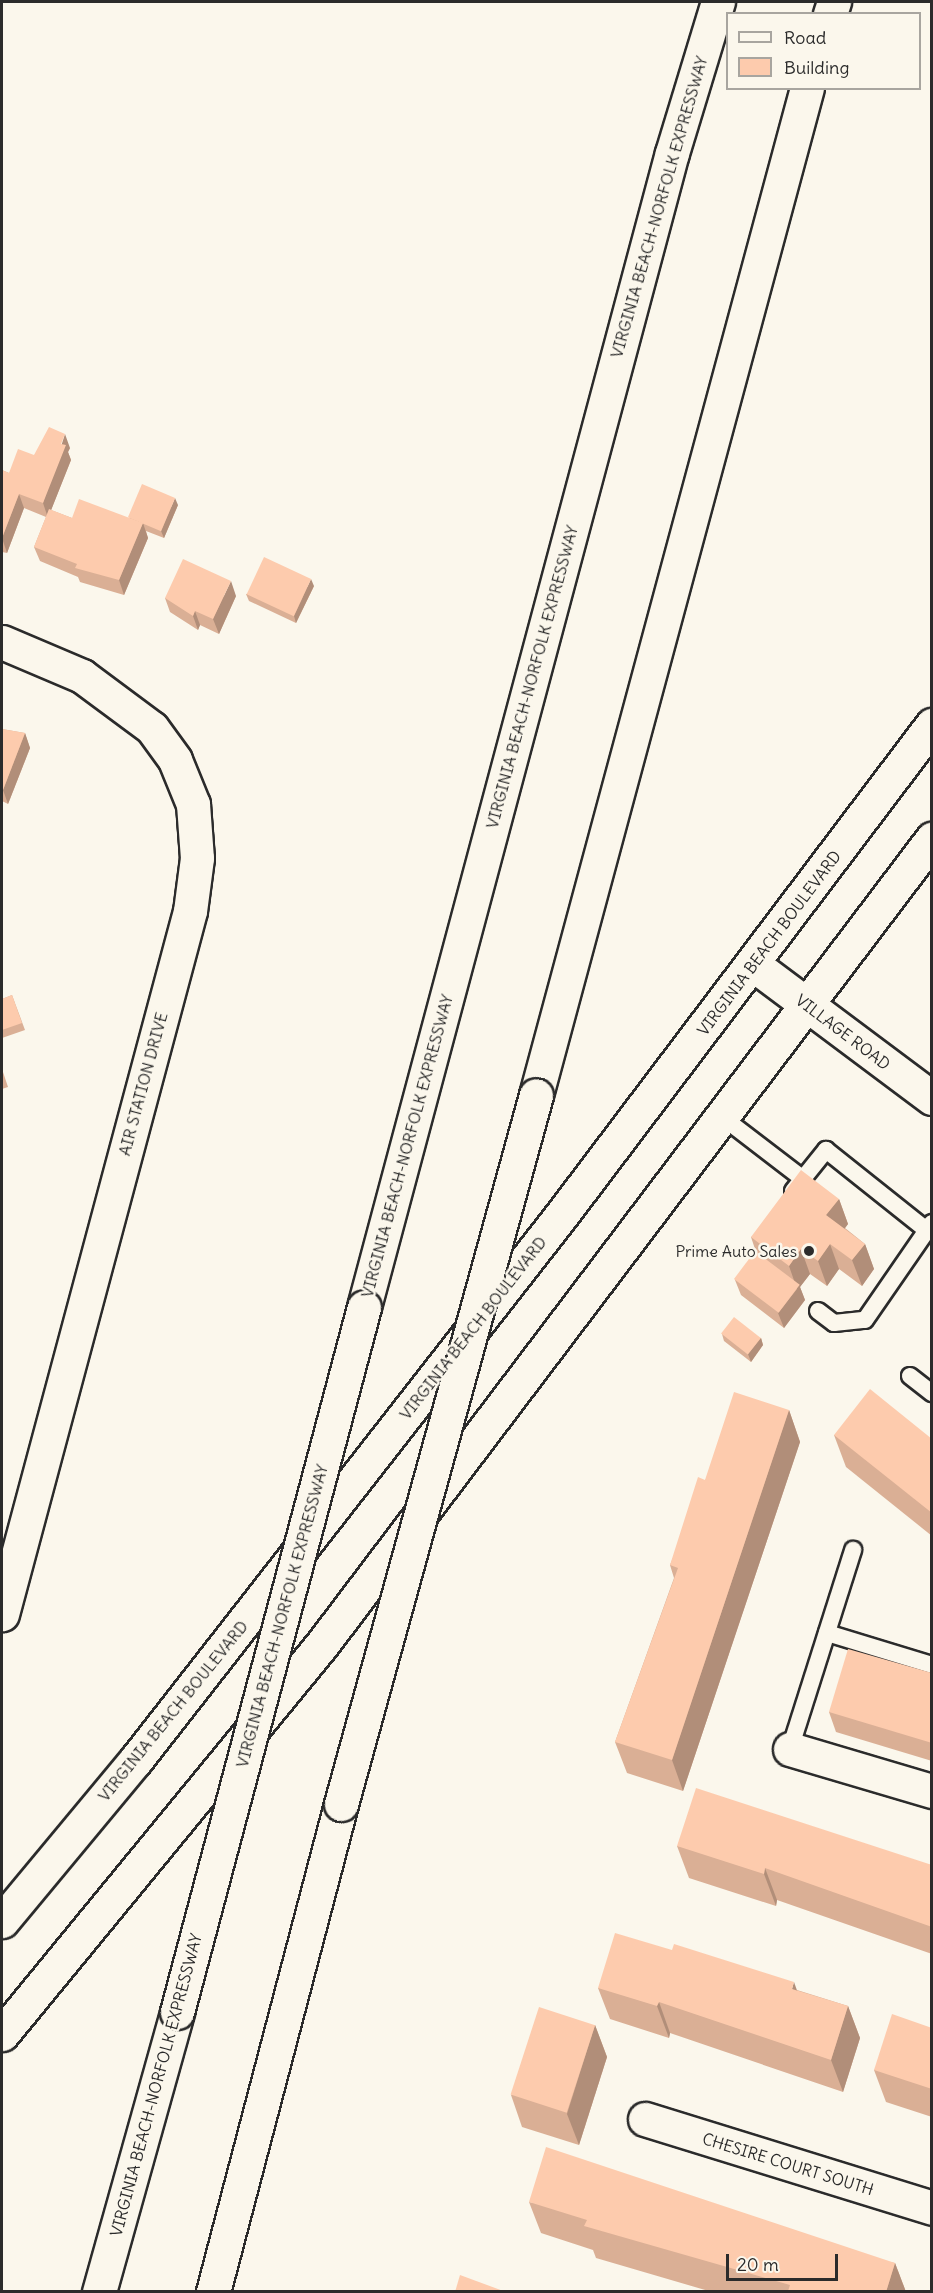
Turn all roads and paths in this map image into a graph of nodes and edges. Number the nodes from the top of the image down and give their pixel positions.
1 (718, 2) edge
2 (806, 90) edge
3 (2, 642) edge
4 (932, 725) edge
5 (932, 839) edge
6 (754, 965) junction
7 (805, 1004) junction
8 (932, 1098) edge
9 (721, 1116) junction
10 (803, 1179) junction
11 (782, 1205) edge
12 (929, 1227) edge
13 (818, 1311) dead end
14 (910, 1376) dead end
15 (932, 1393) edge
16 (853, 1550) dead end
17 (2, 1614) edge
18 (827, 1633) junction
19 (932, 1665) edge
20 (790, 1749) joint
21 (932, 1791) edge
22 (2, 1921) edge
23 (2, 2034) edge
24 (645, 2119) dead end
25 (932, 2208) edge
26 (99, 2292) edge
27 (213, 2292) edge

1 - 26 main road, VIRGINIA BEACH-NORFOLK EXPRESSWAY, bridge
2 - 27 main road, bridge
3 - 17 main road, AIR STATION DRIVE
4 - 6 main road, VIRGINIA BEACH BOULEVARD
5 - 7 main road
6 - 7 main road, VILLAGE ROAD
6 - 22 main road, VIRGINIA BEACH BOULEVARD
7 - 8 main road, VILLAGE ROAD
7 - 9 main road
9 - 10 lane
9 - 23 main road
10 - 11 lane
10 - 12 lane
12 - 13 lane
14 - 15 lane
16 - 18 lane
18 - 19 lane
18 - 20 lane
20 - 21 main road
24 - 25 main road, CHESIRE COURT SOUTH

